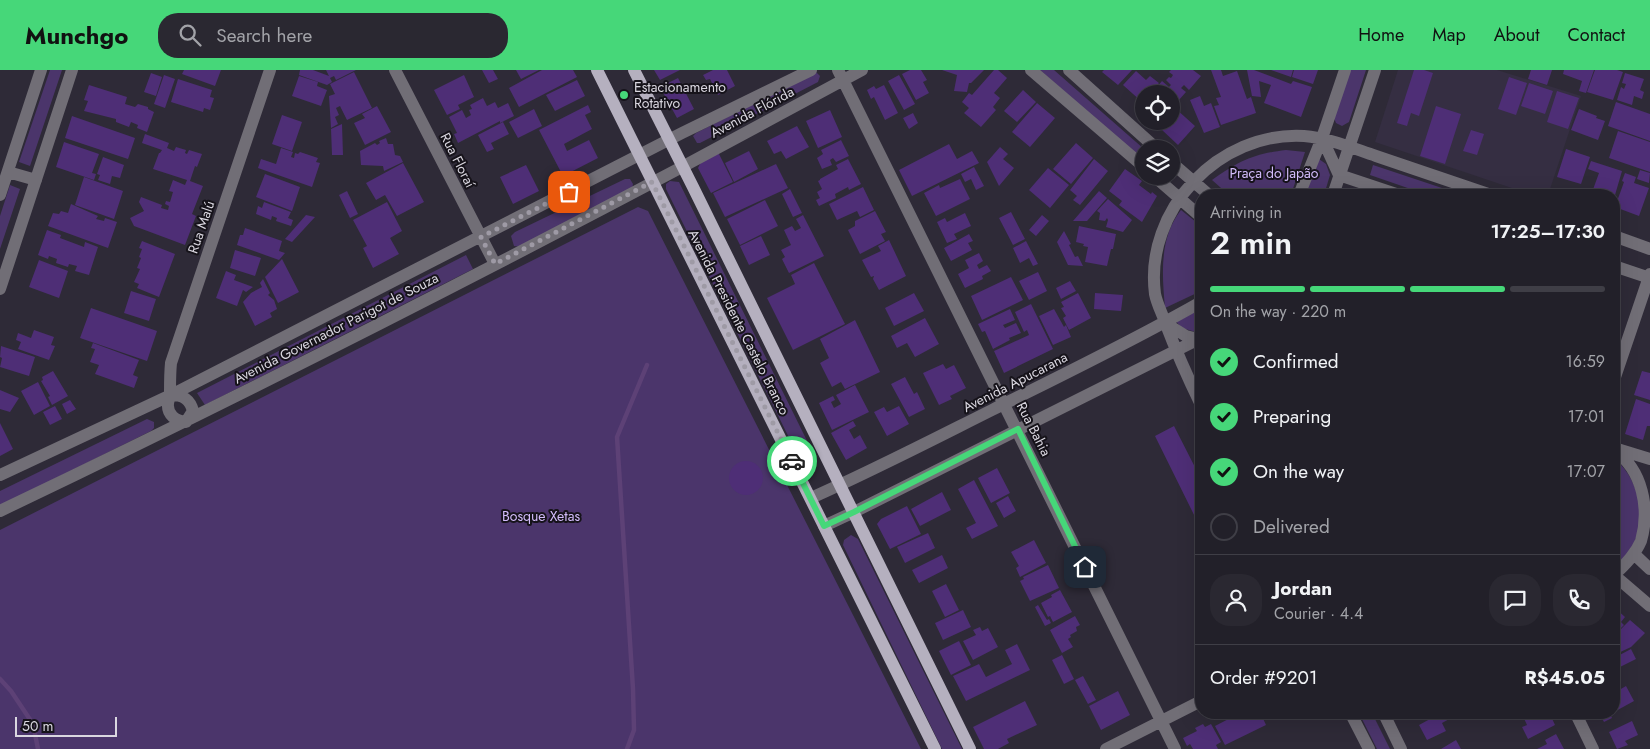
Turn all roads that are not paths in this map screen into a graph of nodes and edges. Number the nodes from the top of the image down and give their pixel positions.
1 (41, 70) edge
2 (72, 70) edge
3 (270, 70) edge
4 (395, 70) edge
5 (597, 70) edge
6 (634, 70) edge
7 (811, 70) edge
8 (862, 70) edge
9 (1031, 70) edge
10 (1069, 70) edge
11 (1345, 70) edge
12 (1375, 70) edge
13 (840, 75) edge
14 (1322, 138) junction
15 (669, 140) junction
16 (1147, 140) edge
17 (1348, 147) junction
18 (640, 155) junction
19 (1135, 159) edge
20 (683, 166) junction
21 (1180, 170) edge
22 (8, 172) junction
23 (1339, 175) junction
24 (36, 180) junction
25 (1192, 181) junction
26 (652, 182) junction
27 (1164, 185) edge
28 (1202, 189) edge
29 (1301, 189) edge
30 (1335, 189) edge
31 (1381, 189) edge
32 (1473, 189) edge
33 (0, 195) edge
34 (1179, 198) junction
35 (1195, 212) edge
36 (481, 237) junction
37 (1620, 238) edge
38 (1650, 249) edge
39 (495, 264) junction
40 (1620, 268) edge
41 (1650, 276) edge
42 (0, 289) edge
43 (1195, 306) edge
44 (1165, 323) junction
45 (1195, 339) edge
46 (1195, 343) edge
47 (1175, 351) junction
48 (1620, 363) edge
49 (1195, 393) edge
50 (171, 395) junction
51 (1004, 404) junction
52 (186, 422) junction
53 (1018, 429) junction
54 (1620, 451) edge
55 (1620, 455) edge
56 (1650, 459) edge
57 (0, 475) edge
58 (1646, 483) edge
59 (841, 486) junction
60 (811, 498) junction
61 (0, 511) edge
62 (854, 512) junction
63 (824, 526) junction
64 (1634, 554) junction
65 (1620, 569) edge
66 (1650, 569) edge
67 (1620, 580) edge
68 (1650, 606) edge
69 (1195, 704) edge
70 (1354, 719) edge
71 (1386, 719) edge
72 (1578, 719) edge
73 (1161, 722) junction
74 (935, 749) edge
75 (970, 749) edge
76 (1106, 749) edge
77 (1175, 749) edge
78 (1369, 749) edge
79 (1401, 749) edge
80 (1593, 749) edge

1 - 22 street
2 - 24 street
3 - 50 street, Rua Malú
4 - 36 street, Rua Floraí
5 - 18 main road, Avenida Presidente Castelo Branco
6 - 15 main road, Avenida Presidente Castelo Branco
7 - 15 street, Avenida Flórida
8 - 13 street, Avenida Flórida
9 - 19 street
10 - 16 street
11 - 14 street
12 - 17 street
13 - 20 street, Avenida Flórida
13 - 51 street, Rua Bahia
14 - 17 street
14 - 23 street
14 - 25 street
14 - 29 street
15 - 18 street, Avenida Governador Parigot de Souza
15 - 20 main road, Avenida Presidente Castelo Branco
17 - 23 street
17 - 32 street
18 - 26 main road, Avenida Presidente Castelo Branco
18 - 36 street, Avenida Governador Parigot de Souza
20 - 26 street, Avenida Governador Parigot de Souza
20 - 59 main road, Avenida Presidente Castelo Branco
21 - 25 street
22 - 24 street
22 - 33 street
23 - 30 street
23 - 31 street
24 - 42 street
25 - 28 street
25 - 34 street
26 - 39 street, Avenida Governador Parigot de Souza
26 - 60 main road, Avenida Presidente Castelo Branco
27 - 34 street
34 - 35 street
34 - 44 street
36 - 39 street, Rua Floraí
36 - 50 street, Avenida Governador Parigot de Souza
37 - 38 street
39 - 52 street, Avenida Governador Parigot de Souza
40 - 41 street
41 - 48 street
43 - 44 street, Avenida Apucarana
44 - 45 street
44 - 47 street
44 - 51 street, Avenida Apucarana
46 - 47 street
47 - 49 street
47 - 53 street
50 - 52 street
50 - 52 street
50 - 57 street, Avenida Governador Parigot de Souza
51 - 53 street, Rua Bahia
51 - 59 street, Avenida Apucarana
52 - 61 street, Avenida Governador Parigot de Souza
53 - 62 street
53 - 73 street, Rua Bahia
54 - 56 street
55 - 58 street
58 - 64 street
59 - 60 street, Avenida Apucarana
59 - 62 main road, Avenida Presidente Castelo Branco
60 - 63 main road, Avenida Presidente Castelo Branco
62 - 63 street
62 - 75 main road, Avenida Presidente Castelo Branco
63 - 74 main road, Avenida Presidente Castelo Branco
64 - 65 street
64 - 66 street
67 - 68 street
69 - 73 street
70 - 78 street
71 - 79 street
72 - 80 street
73 - 76 street
73 - 77 street, Rua Bahia

